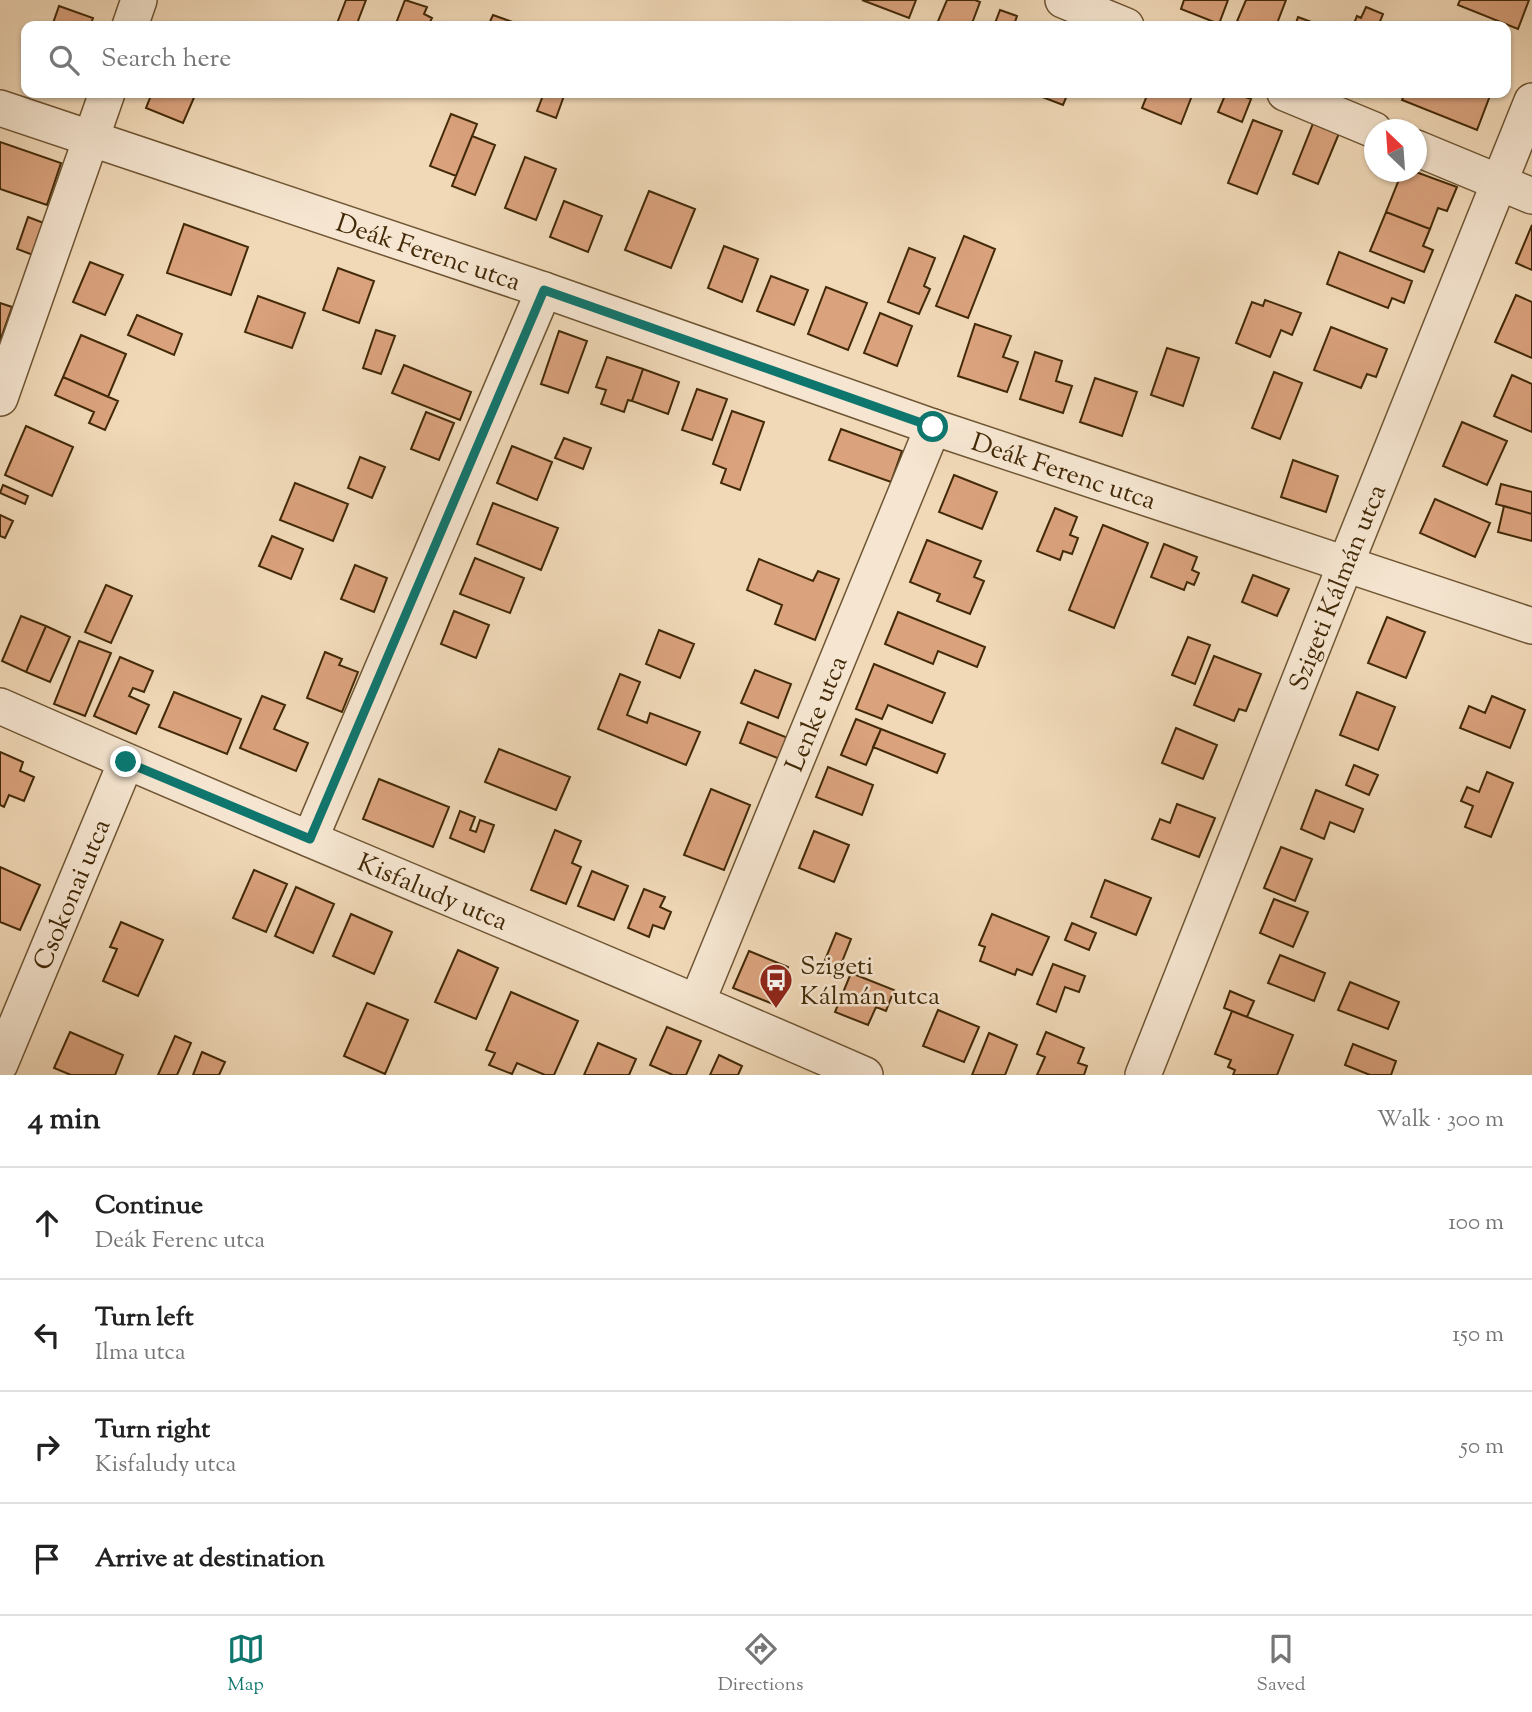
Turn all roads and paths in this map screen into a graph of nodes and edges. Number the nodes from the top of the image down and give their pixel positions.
1 (139, 0) edge
2 (1063, 0) edge
3 (132, 21) edge
4 (1114, 21) edge
5 (105, 98) edge
6 (1297, 98) edge
7 (1532, 101) edge
8 (0, 108) edge
9 (1364, 126) edge
10 (91, 140) junction
11 (1427, 152) edge
12 (1500, 182) junction
13 (1532, 195) edge
14 (544, 290) junction
15 (0, 398) edge
16 (933, 427) junction
17 (1346, 563) junction
18 (1532, 626) edge
19 (0, 706) edge
20 (126, 762) junction
21 (310, 839) junction
22 (697, 1002) junction
23 (0, 1064) edge
24 (865, 1075) edge
25 (1143, 1075) edge

1 - 3 street
2 - 4 street
5 - 10 street
6 - 9 street
7 - 12 street, Szigeti Kálmán utca
8 - 10 street, Deák Ferenc utca
10 - 14 street, Deák Ferenc utca
10 - 15 street
11 - 12 street
12 - 13 street
12 - 17 street, Szigeti Kálmán utca
14 - 16 street, Deák Ferenc utca
14 - 21 street
16 - 17 street, Deák Ferenc utca
16 - 22 street, Lenke utca
17 - 18 street, Deák Ferenc utca
17 - 25 street, Szigeti Kálmán utca
19 - 20 street, Kisfaludy utca
20 - 21 street, Kisfaludy utca
20 - 23 street, Csokonai utca
21 - 22 street, Kisfaludy utca
22 - 24 street, Kisfaludy utca

